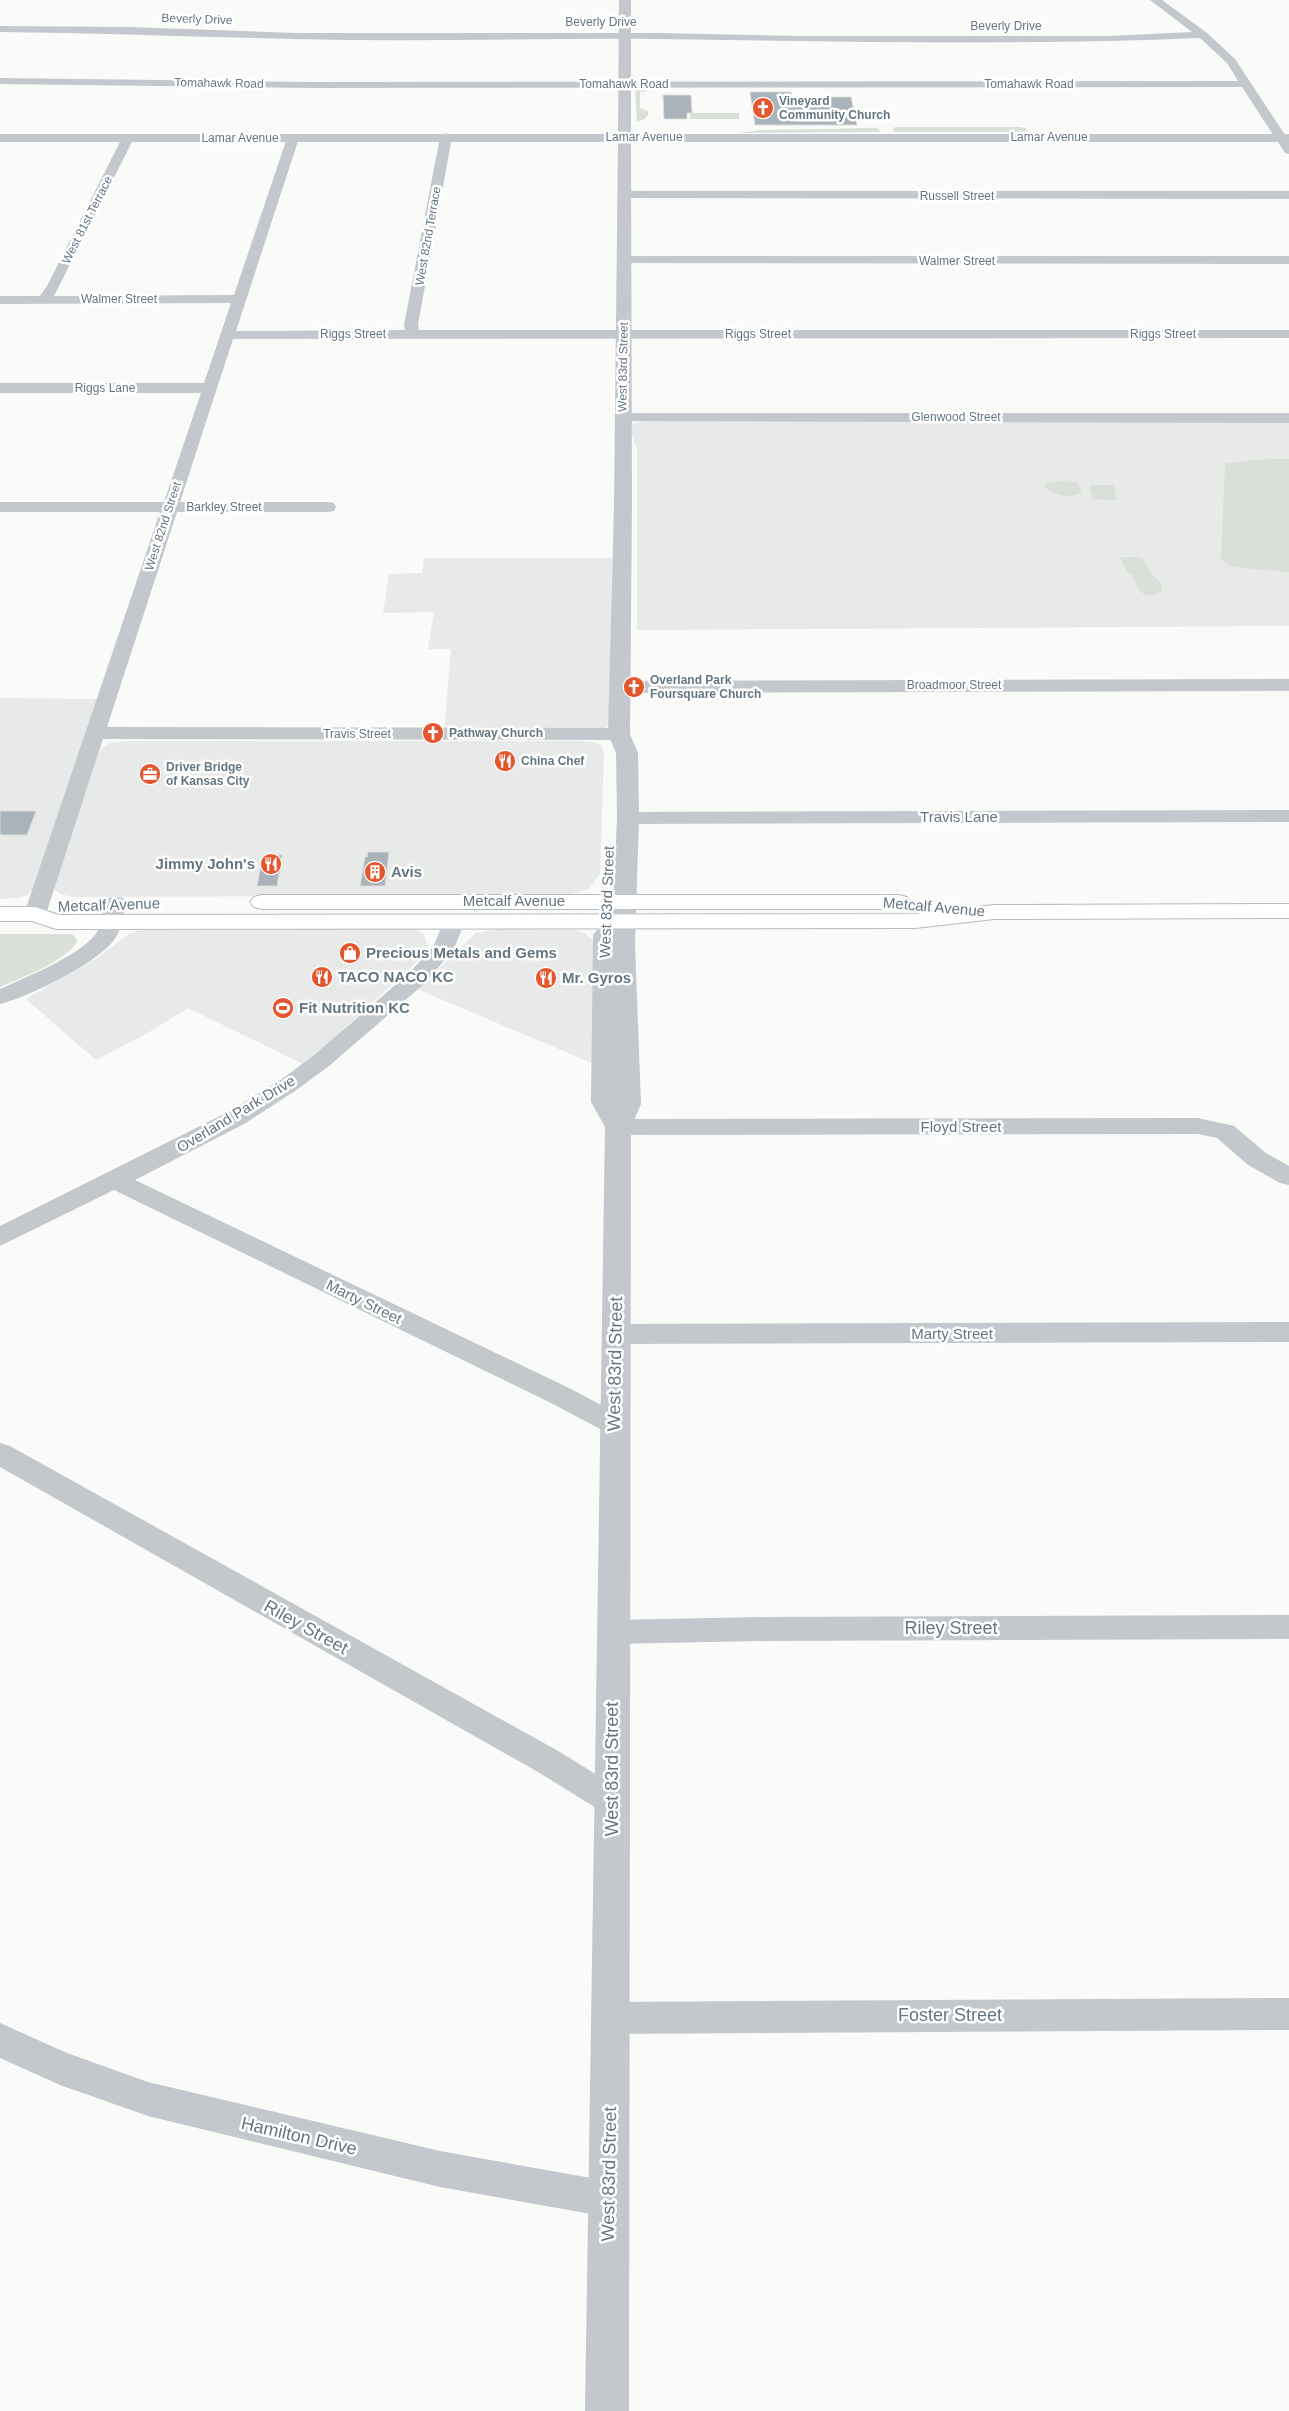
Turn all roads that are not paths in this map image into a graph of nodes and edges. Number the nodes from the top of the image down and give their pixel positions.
1 (625, 0) edge
2 (1155, 0) edge
3 (0, 29) edge
4 (1203, 35) junction
5 (626, 36) junction
6 (0, 81) edge
7 (625, 84) junction
8 (1247, 84) junction
9 (446, 137) junction
10 (625, 137) junction
11 (0, 138) edge
12 (128, 138) junction
13 (292, 138) junction
14 (1285, 138) edge
15 (1289, 150) edge
16 (625, 195) junction
17 (1289, 195) edge
18 (624, 260) junction
19 (1289, 260) edge
20 (239, 299) junction
21 (0, 300) edge
22 (44, 300) junction
23 (412, 334) junction
24 (624, 334) junction
25 (1289, 334) edge
26 (227, 335) junction
27 (0, 388) edge
28 (209, 388) junction
29 (622, 418) junction
30 (1289, 418) edge
31 (0, 507) edge
32 (170, 507) junction
33 (328, 507) dead end
34 (1289, 685) edge
35 (620, 687) junction
36 (94, 734) junction
37 (619, 734) junction
38 (1289, 816) edge
39 (628, 818) junction
40 (615, 911) junction
41 (1289, 911) edge
42 (112, 913) junction
43 (0, 914) edge
44 (34, 914) junction
45 (454, 921) junction
46 (0, 997) edge
47 (618, 1128) junction
48 (1289, 1177) edge
49 (114, 1180) junction
50 (0, 1237) edge
51 (1289, 1332) edge
52 (615, 1334) junction
53 (614, 1424) junction
54 (0, 1454) edge
55 (1289, 1627) edge
56 (612, 1632) junction
57 (612, 1801) junction
58 (1289, 2014) edge
59 (610, 2018) junction
60 (0, 2040) edge
61 (608, 2200) junction
62 (607, 2411) edge

1 - 5 street, West 83rd Street
2 - 4 street
3 - 5 street, Beverly Drive
4 - 5 street, Beverly Drive
4 - 8 street
5 - 7 street, West 83rd Street
6 - 7 street, Tomahawk Road
7 - 8 street, Tomahawk Road
7 - 10 street, West 83rd Street
8 - 14 street
9 - 10 street, Lamar Avenue
9 - 13 street, Lamar Avenue
9 - 23 street, West 82nd Terrace
10 - 14 street, Lamar Avenue
10 - 16 street, West 83rd Street
11 - 12 street, Lamar Avenue
12 - 13 street, Lamar Avenue
12 - 22 street, West 81st Terrace
13 - 20 street, West 82nd Street
14 - 15 street
16 - 17 street, Russell Street
16 - 18 street, West 83rd Street
18 - 19 street, Walmer Street
18 - 24 street, West 83rd Street
20 - 22 street, Walmer Street
20 - 26 street, West 82nd Street
21 - 22 street, Walmer Street
23 - 24 street, Riggs Street
23 - 26 street, Riggs Street
24 - 25 street, Riggs Street
24 - 29 street, West 83rd Street
26 - 28 street, West 82nd Street
27 - 28 street, Riggs Lane
28 - 32 street, West 82nd Street
29 - 30 street, Glenwood Street
29 - 35 street, West 83rd Street
31 - 32 street, Barkley Street
32 - 33 street, Barkley Street
32 - 36 street, West 82nd Street
34 - 35 street, Broadmoor Street
35 - 37 street, West 83rd Street
36 - 37 street, Travis Street
36 - 44 street, West 82nd Street
37 - 39 street, West 83rd Street
37 - 40 street, West 83rd Street
38 - 39 street, Travis Lane
39 - 40 street, West 83rd Street
40 - 41 main road, Metcalf Avenue
40 - 42 main road, Metcalf Avenue
40 - 45 main road, Metcalf Avenue
40 - 47 street, West 83rd Street
42 - 44 main road, Metcalf Avenue
42 - 45 main road, Metcalf Avenue
42 - 46 street
43 - 44 main road, Metcalf Avenue
45 - 49 street, Overland Park Drive
47 - 48 street, Floyd Street
47 - 52 street, West 83rd Street
49 - 50 street, Overland Park Drive
49 - 53 street, Marty Street
51 - 52 street, Marty Street
52 - 53 street, West 83rd Street
53 - 56 street, West 83rd Street
54 - 57 street, Riley Street
55 - 56 street, Riley Street
56 - 57 street, West 83rd Street
57 - 59 street, West 83rd Street
58 - 59 street, Foster Street
59 - 61 street, West 83rd Street
60 - 61 street, Hamilton Drive
61 - 62 street, West 83rd Street

